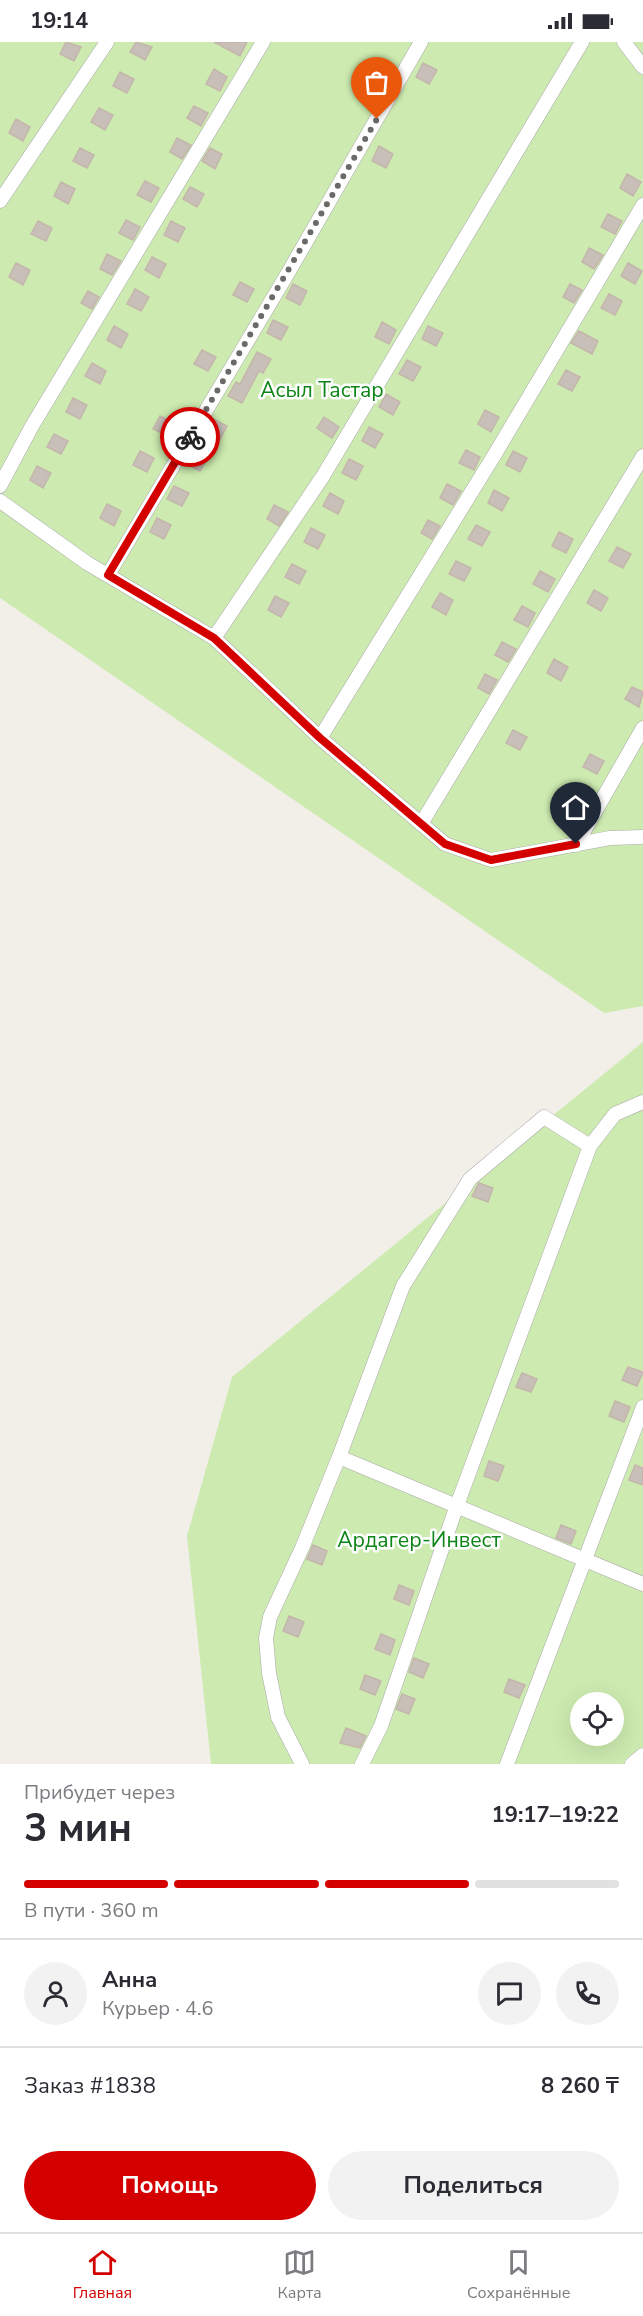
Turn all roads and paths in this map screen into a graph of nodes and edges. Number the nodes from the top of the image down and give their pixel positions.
1 (107, 42) edge
2 (263, 42) edge
3 (421, 42) edge
4 (582, 42) edge
5 (624, 42) edge
6 (643, 67) edge
7 (0, 201) edge
8 (643, 204) edge
9 (643, 456) edge
10 (0, 486) edge
11 (0, 501) edge
12 (108, 575) junction
13 (214, 638) junction
14 (643, 728) edge
15 (320, 738) junction
16 (421, 824) junction
17 (643, 837) edge
18 (576, 844) junction
19 (643, 1102) edge
20 (590, 1146) junction
21 (643, 1407) edge
22 (339, 1457) junction
23 (456, 1508) junction
24 (585, 1562) junction
25 (643, 1584) edge
26 (643, 1755) edge
27 (511, 1762) edge
28 (302, 1764) edge
29 (362, 1764) edge
30 (632, 1764) edge

1 - 7 street
2 - 10 street
3 - 12 street
4 - 13 street
5 - 6 street
8 - 15 street
9 - 16 street
11 - 12 street
12 - 13 street
13 - 15 street
14 - 18 street
15 - 16 street
16 - 18 street
17 - 18 street
19 - 20 street
20 - 22 street
20 - 23 street
21 - 24 street
22 - 23 street
22 - 28 street
23 - 24 street
23 - 29 street
24 - 25 street
24 - 27 street
26 - 30 street

